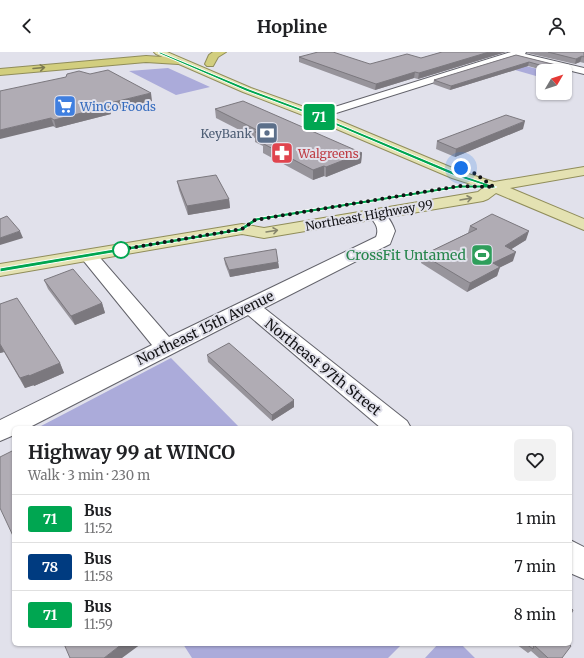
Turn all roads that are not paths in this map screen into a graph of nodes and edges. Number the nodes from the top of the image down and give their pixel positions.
1 (119, 52) edge
2 (139, 52) edge
3 (159, 52) edge
4 (221, 52) edge
5 (518, 53) edge
6 (180, 56) edge
7 (106, 62) junction
8 (0, 63) edge
9 (210, 64) junction
10 (0, 72) edge
11 (584, 72) edge
12 (251, 91) junction
13 (329, 112) junction
14 (584, 172) edge
15 (494, 187) junction
16 (376, 214) junction
17 (584, 225) edge
18 (242, 229) junction
19 (88, 256) junction
20 (0, 270) edge
21 (249, 306) junction
22 (166, 347) junction
23 (396, 426) edge
24 (0, 431) edge
25 (572, 556) edge
26 (584, 564) edge

1 - 8 highway
2 - 7 highway
3 - 6 main road
4 - 9 highway
5 - 11 street
5 - 13 street
6 - 7 highway
6 - 9 main road
6 - 12 main road
10 -> 7 highway
9 - 13 main road
12 - 13 main road
12 - 15 main road
13 - 15 main road
14 - 15 main road, Northeast Highway 99
16 -> 15 main road, Northeast Highway 99
15 - 17 main road
15 - 18 main road, Northeast Highway 99
18 -> 16 main road, Northeast Highway 99
16 - 21 street, Northeast 15th Avenue
18 - 19 main road, Northeast Highway 99
19 - 20 main road, Northeast Highway 99
19 - 22 street
21 - 22 street, Northeast 15th Avenue
21 - 23 street, Northeast 97th Street
22 - 24 street, Northeast 15th Avenue
25 - 26 street

